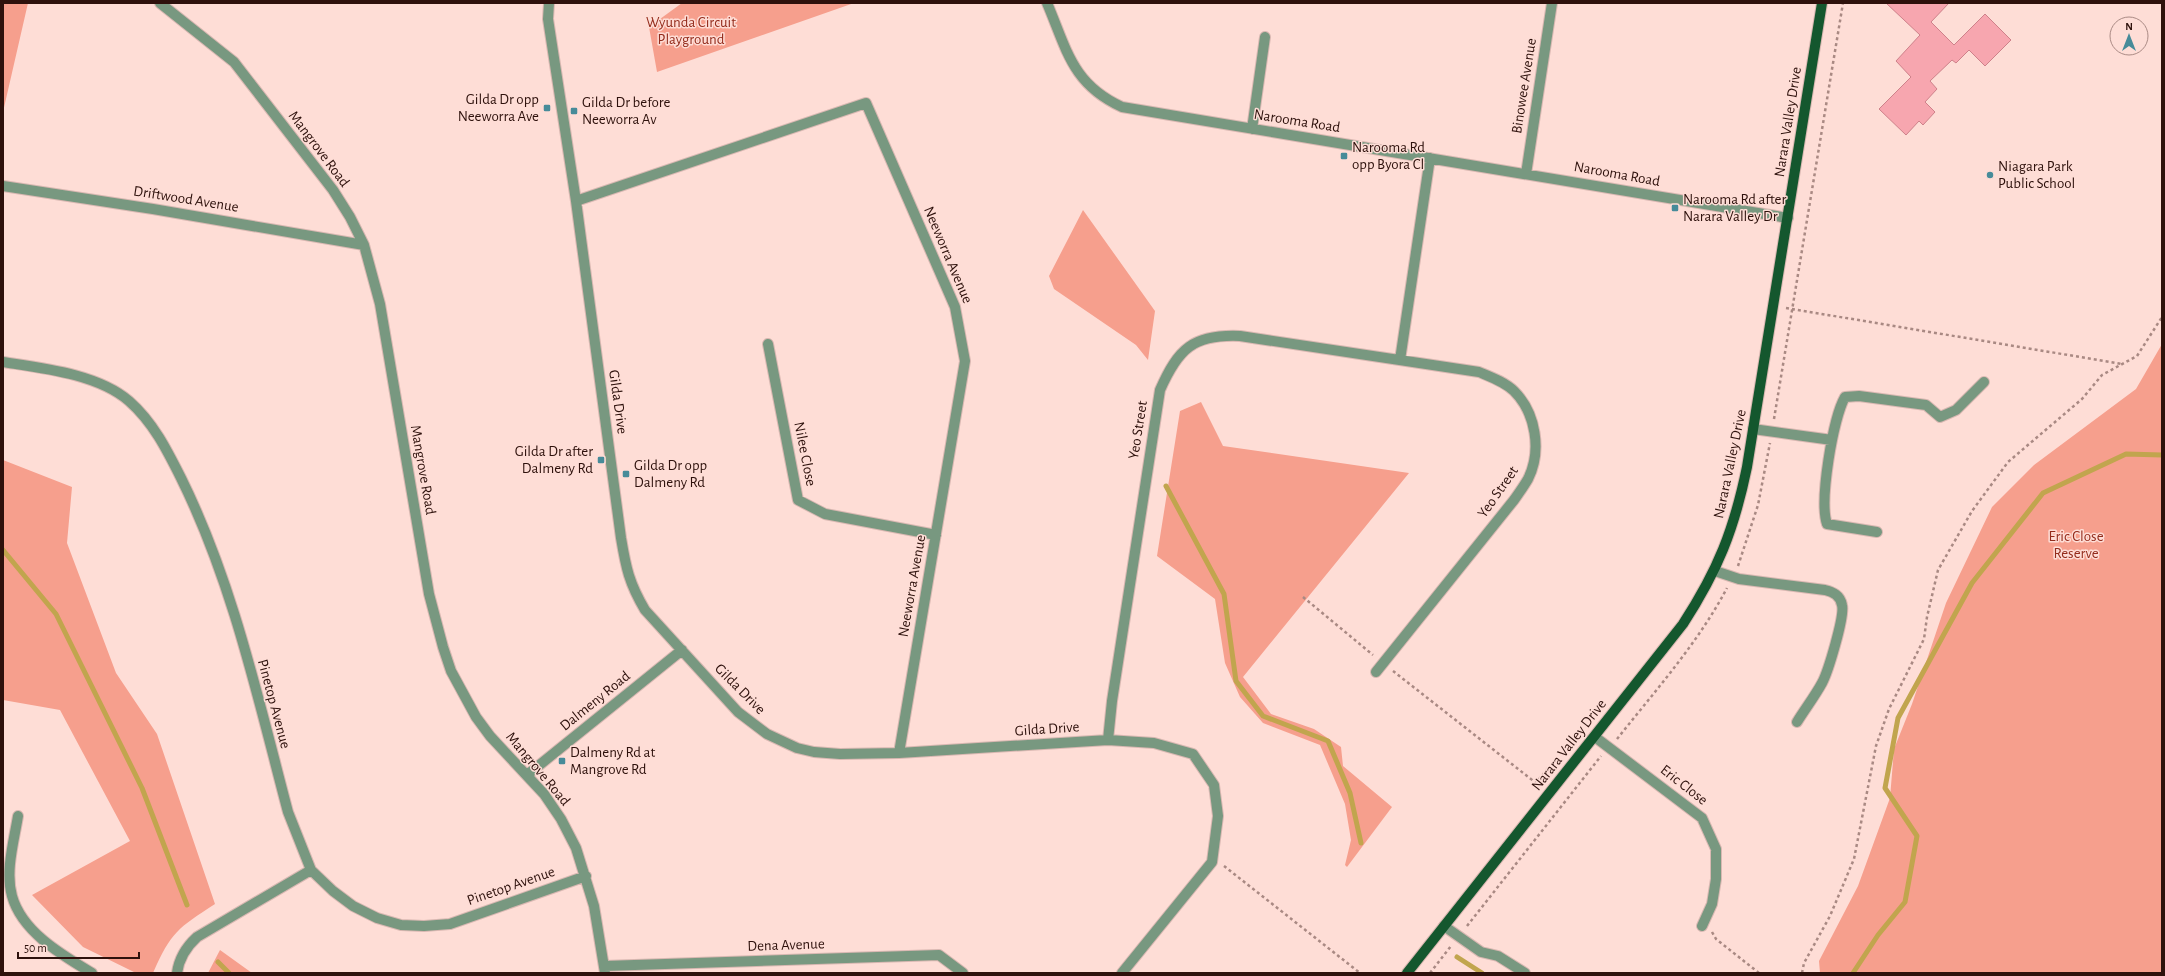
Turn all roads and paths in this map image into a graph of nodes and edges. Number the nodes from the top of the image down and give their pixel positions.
1 (160, 3) edge
2 (549, 3) edge
3 (1047, 3) edge
4 (1552, 3) edge
5 (1822, 3) edge
6 (1843, 3) edge
7 (1265, 37) dead end
8 (1252, 129) junction
9 (1430, 158) junction
10 (1526, 174) junction
11 (3, 186) edge
12 (576, 201) junction
13 (1788, 218) junction
14 (364, 245) junction
15 (1774, 306) junction
16 (1792, 309) junction
17 (2162, 317) edge
18 (768, 344) dead end
19 (1400, 360) junction
20 (3, 362) edge
21 (2123, 364) junction
22 (1984, 382) dead end
23 (1753, 430) junction
24 (1772, 432) junction
25 (1832, 440) junction
26 (1877, 532) dead end
27 (936, 534) junction
28 (1715, 571) junction
29 (1733, 577) junction
30 (1302, 597) dead end
31 (682, 650) junction
32 (1383, 663) junction
33 (1376, 672) dead end
34 (1797, 722) dead end
35 (1595, 737) junction
36 (1108, 740) junction
37 (1610, 747) junction
38 (899, 753) junction
39 (527, 775) junction
40 (1562, 778) junction
41 (1575, 789) junction
42 (18, 816) dead end
43 (1213, 857) junction
44 (311, 870) junction
45 (586, 876) junction
46 (1704, 922) joint
47 (1444, 926) junction
48 (1459, 936) junction
49 (605, 970) edge
50 (92, 973) edge
51 (176, 973) edge
52 (963, 973) edge
53 (1122, 973) edge
54 (1360, 973) edge
55 (1407, 973) edge
56 (1430, 973) edge
57 (1525, 973) edge
58 (1759, 973) edge
59 (1802, 973) edge

1 - 14 street, Mangrove Road
2 - 12 street, Gilda Drive
3 - 8 street, Narooma Road
4 - 10 street, Binowee Avenue
5 - 13 main road, Narara Valley Drive
6 - 16 path
7 - 8 street
8 - 9 street, Narooma Road
9 - 10 street, Narooma Road
9 - 19 street
10 - 13 street, Narooma Road
11 - 14 street, Driftwood Avenue
12 - 27 street, Neeworra Avenue
12 - 31 street, Gilda Drive
13 - 15 main road, Narara Valley Drive
14 - 39 street, Mangrove Road
15 - 16 path
15 - 23 main road, Narara Valley Drive
16 - 21 path
16 - 24 path
17 - 21 path
18 - 27 street, Nilee Close
19 - 32 street, Yeo Street
19 - 36 street, Yeo Street
20 - 44 street, Pinetop Avenue
21 - 59 path
22 - 25 street
23 - 24 street
23 - 28 main road, Narara Valley Drive
24 - 25 street
24 - 29 path
25 - 26 street
27 - 38 street, Neeworra Avenue
28 - 29 street
28 - 35 main road, Narara Valley Drive
29 - 34 street
29 - 37 path
30 - 32 path
31 - 38 street, Gilda Drive
31 - 39 street, Dalmeny Road
32 - 33 street, Yeo Street
32 - 40 path
35 - 37 street, Eric Close
35 - 40 main road, Narara Valley Drive
36 - 38 street, Gilda Drive
36 - 43 street, Gilda Drive
37 - 41 path
37 - 46 street, Eric Close
39 - 45 street, Mangrove Road
40 - 41 path
40 - 47 main road, Narara Valley Drive
41 - 48 path
42 - 50 street
43 - 53 street, Gilda Drive
43 - 54 path
44 - 45 street, Pinetop Avenue
44 - 51 street
45 - 49 street, Mangrove Road
46 - 58 path
47 - 48 street
47 - 55 main road, Narara Valley Drive
48 - 56 path
48 - 57 street
49 - 52 street, Dena Avenue

